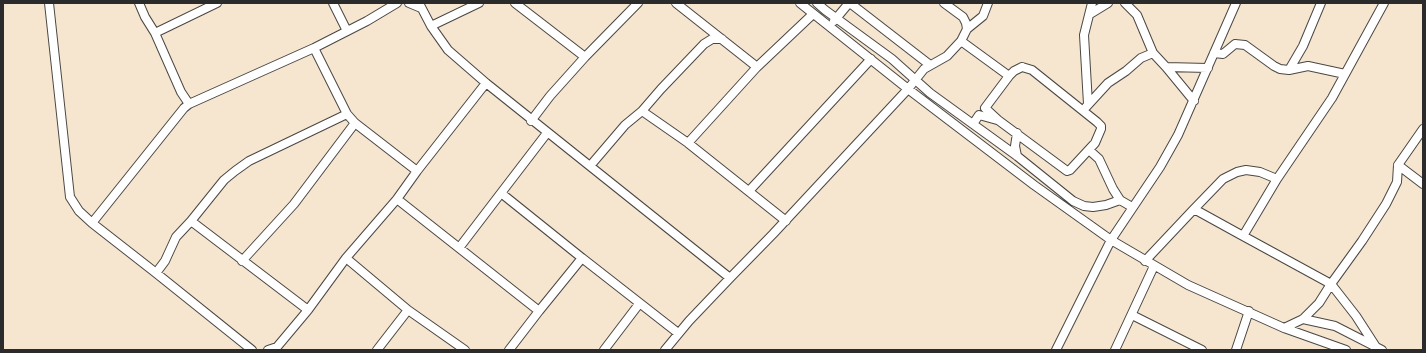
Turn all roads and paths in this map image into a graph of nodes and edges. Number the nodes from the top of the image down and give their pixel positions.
1 (49, 3) edge
2 (139, 3) edge
3 (217, 3) edge
4 (332, 3) edge
5 (397, 3) edge
6 (409, 3) edge
7 (480, 3) edge
8 (516, 3) edge
9 (638, 3) edge
10 (676, 3) edge
11 (800, 3) edge
12 (817, 3) edge
13 (849, 3) edge
14 (944, 3) edge
15 (988, 3) edge
16 (1092, 3) edge
17 (1108, 3) edge
18 (1125, 3) edge
19 (1236, 3) edge
20 (1321, 3) edge
21 (1384, 3) edge
22 (420, 5) edge
23 (813, 14) junction
24 (1090, 14) junction
25 (837, 18) junction
26 (431, 26) junction
27 (830, 26) junction
28 (967, 29) junction
29 (347, 31) junction
30 (154, 33) junction
31 (722, 40) junction
32 (961, 41) junction
33 (314, 48) junction
34 (1153, 53) junction
35 (1214, 53) junction
36 (585, 57) junction
37 (871, 59) junction
38 (930, 65) junction
39 (757, 67) junction
40 (1166, 67) junction
41 (1208, 68) junction
42 (1289, 70) junction
43 (1345, 74) junction
44 (1009, 76) junction
45 (915, 79) junction
46 (486, 84) junction
47 (908, 89) junction
48 (1194, 101) junction
49 (189, 104) junction
50 (985, 108) junction
51 (1086, 108) junction
52 (642, 111) junction
53 (347, 114) junction
54 (979, 115) junction
55 (998, 120) junction
56 (532, 121) junction
57 (356, 123) junction
58 (973, 124) junction
59 (1423, 129) edge
60 (547, 133) junction
61 (1017, 133) junction
62 (688, 143) junction
63 (1089, 150) junction
64 (1017, 156) junction
65 (1398, 165) junction
66 (590, 166) junction
67 (417, 171) junction
68 (1277, 179) junction
69 (1423, 184) edge
70 (749, 191) junction
71 (501, 193) junction
72 (397, 199) junction
73 (1120, 200) junction
74 (1046, 202) dead end
75 (1060, 204) junction
76 (1132, 207) junction
77 (1194, 209) junction
78 (191, 221) junction
79 (786, 221) junction
80 (92, 223) junction
81 (1243, 236) junction
82 (1111, 240) junction
83 (459, 248) junction
84 (346, 258) junction
85 (582, 258) junction
86 (242, 261) junction
87 (1145, 261) junction
88 (1154, 266) junction
89 (156, 272) junction
90 (730, 278) junction
91 (1331, 284) junction
92 (639, 304) junction
93 (308, 310) junction
94 (408, 310) junction
95 (539, 311) junction
96 (1249, 312) junction
97 (1132, 314) junction
98 (1304, 319) junction
99 (1284, 328) junction
100 (678, 333) junction
101 (1322, 346) edge
102 (277, 349) edge
103 (1379, 349) edge
104 (252, 350) edge
105 (268, 350) edge
106 (377, 350) edge
107 (465, 350) edge
108 (509, 350) edge
109 (604, 350) edge
110 (665, 350) edge
111 (1056, 350) edge
112 (1115, 350) edge
113 (1202, 350) edge
114 (1236, 350) edge
115 (1346, 350) edge

1 - 80 street
2 - 30 street
3 - 30 street
4 - 29 street
5 - 29 street
6 - 22 street
7 - 26 street
8 - 36 street
9 - 36 street
10 - 31 street
11 - 23 street
12 - 25 street
13 - 25 street
13 - 38 street
14 - 28 street
15 - 28 street
16 - 24 street
17 - 24 street
18 - 34 street
19 - 35 street
20 - 42 street
21 - 43 street
22 - 26 street
23 - 27 street
23 - 39 street
24 - 51 street
25 - 27 street
25 - 45 street
26 - 46 street
27 - 37 street
28 - 32 street
29 - 33 street
30 - 49 street
31 - 39 street
31 - 52 street
32 - 38 street
32 - 44 street
33 - 49 street
33 - 53 street
34 - 40 street
34 - 51 street
35 - 41 street
35 - 42 street
36 - 56 street
37 - 47 street
37 - 70 street
38 - 45 street
39 - 62 street
40 - 41 street
40 - 48 street
41 - 48 street
42 - 43 street
43 - 68 street
44 - 50 street
44 - 51 street
45 - 47 street
45 - 58 street
46 - 56 street
46 - 67 street
47 - 75 street
47 - 79 street
48 - 76 street
49 - 80 street
50 - 54 street
50 - 55 street
51 - 63 street
52 - 62 street
52 - 66 street
53 - 57 street
53 - 78 street
54 - 55 street
54 - 58 street
55 - 61 street
56 - 60 street
57 - 67 street
57 - 86 street
58 - 64 street
59 - 65 street
60 - 66 street
60 - 71 street
61 - 63 street
61 - 64 street
62 - 70 street
63 - 73 street
64 - 73 street
65 - 69 street
65 - 91 street
66 - 90 street
67 - 72 street
68 - 77 street
68 - 81 street
70 - 79 street
71 - 83 street
71 - 85 street
72 - 83 street
72 - 84 street
73 - 76 street
74 - 75 street
75 - 82 street
76 - 82 street
77 - 81 street
77 - 87 street
78 - 86 street
78 - 89 street
79 - 90 street
80 - 89 street
81 - 91 street
82 - 87 street
82 - 111 street
83 - 95 street
84 - 93 street
84 - 94 street
85 - 92 street
85 - 95 street
86 - 93 street
87 - 88 street
88 - 96 street
88 - 97 street
89 - 104 street
90 - 100 street
91 - 98 street
91 - 103 street
92 - 100 street
92 - 109 street
93 - 102 street
94 - 106 street
94 - 107 street
95 - 108 street
96 - 99 street
96 - 114 street
97 - 112 street
97 - 113 street
98 - 99 street
98 - 103 street
99 - 101 street
100 - 110 street
101 - 115 street
102 - 105 street

